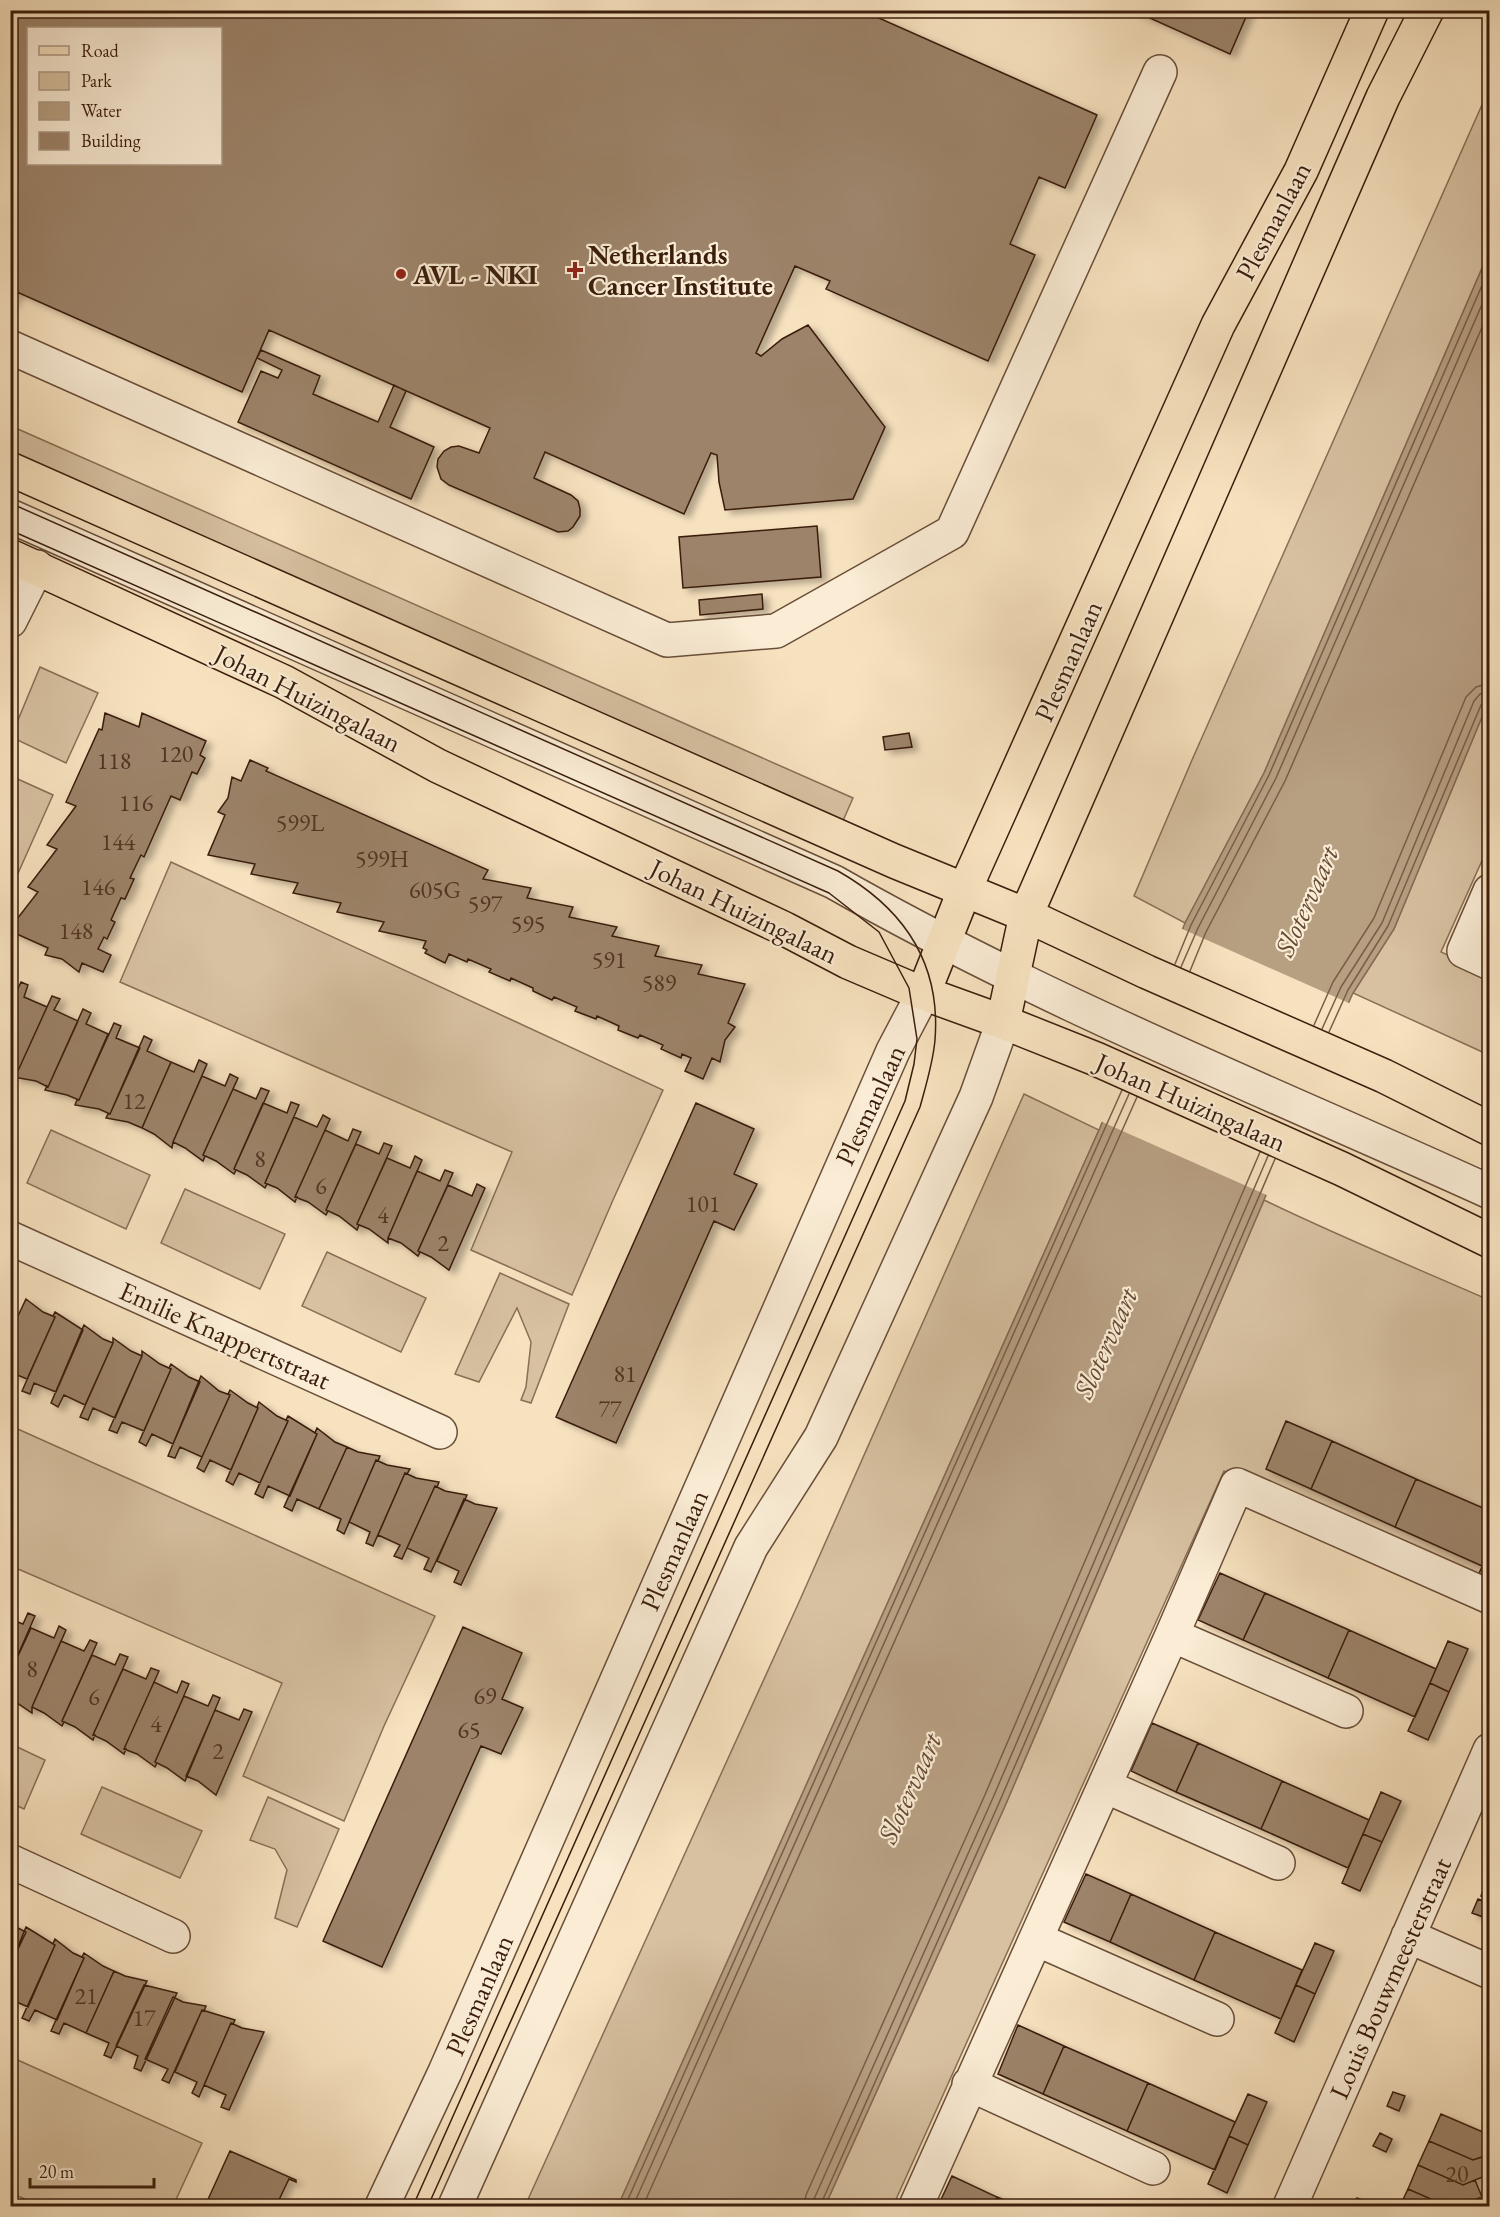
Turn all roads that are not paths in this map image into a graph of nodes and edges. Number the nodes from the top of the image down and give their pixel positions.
1 (1372, 10) edge
2 (1427, 10) edge
3 (1160, 72) dead end
4 (10, 347) edge
5 (10, 469) edge
6 (10, 516) edge
7 (24, 561) edge
8 (10, 621) edge
9 (965, 889) junction
10 (1490, 891) edge
11 (1026, 915) junction
12 (945, 942) junction
13 (1490, 963) edge
14 (1012, 976) junction
15 (924, 992) junction
16 (1003, 1022) junction
17 (1490, 1129) edge
18 (1490, 1192) edge
19 (10, 1238) edge
20 (1490, 1241) edge
21 (440, 1432) dead end
22 (1490, 1597) edge
23 (1172, 1635) junction
24 (1346, 1712) dead end
25 (1490, 1750) edge
26 (1105, 1786) junction
27 (10, 1861) edge
28 (1278, 1863) dead end
29 (173, 1936) dead end
30 (1408, 1936) junction
31 (1036, 1939) junction
32 (1490, 1971) edge
33 (1217, 2019) dead end
34 (969, 2084) junction
35 (1153, 2168) dead end
36 (382, 2206) edge
37 (455, 2206) edge
38 (916, 2206) edge
39 (1290, 2206) edge

1 - 9 main road, Plesmanlaan
2 - 11 main road, Plesmanlaan
3 - 4 street
5 - 9 main road
6 - 12 street, Johan Huizingalaan
7 - 8 street
7 - 15 main road, Johan Huizingalaan
9 - 11 main road
9 - 12 main road, Plesmanlaan
10 - 13 street
11 - 14 main road, Plesmanlaan
11 - 17 main road
12 - 14 street, Johan Huizingalaan
12 - 15 main road, Plesmanlaan
14 - 16 main road, Plesmanlaan
14 - 18 street, Johan Huizingalaan
15 - 16 main road, Johan Huizingalaan
15 - 36 street, Plesmanlaan
16 - 20 main road, Johan Huizingalaan
16 - 37 street, Plesmanlaan
19 - 21 street, Emilie Knappertstraat
22 - 23 street
23 - 24 street
23 - 26 street
25 - 30 street, Louis Bouwmeesterstraat
26 - 28 street
26 - 31 street
27 - 29 street
30 - 32 street
30 - 39 street, Louis Bouwmeesterstraat
31 - 33 street
31 - 34 street
34 - 35 street
34 - 38 street

